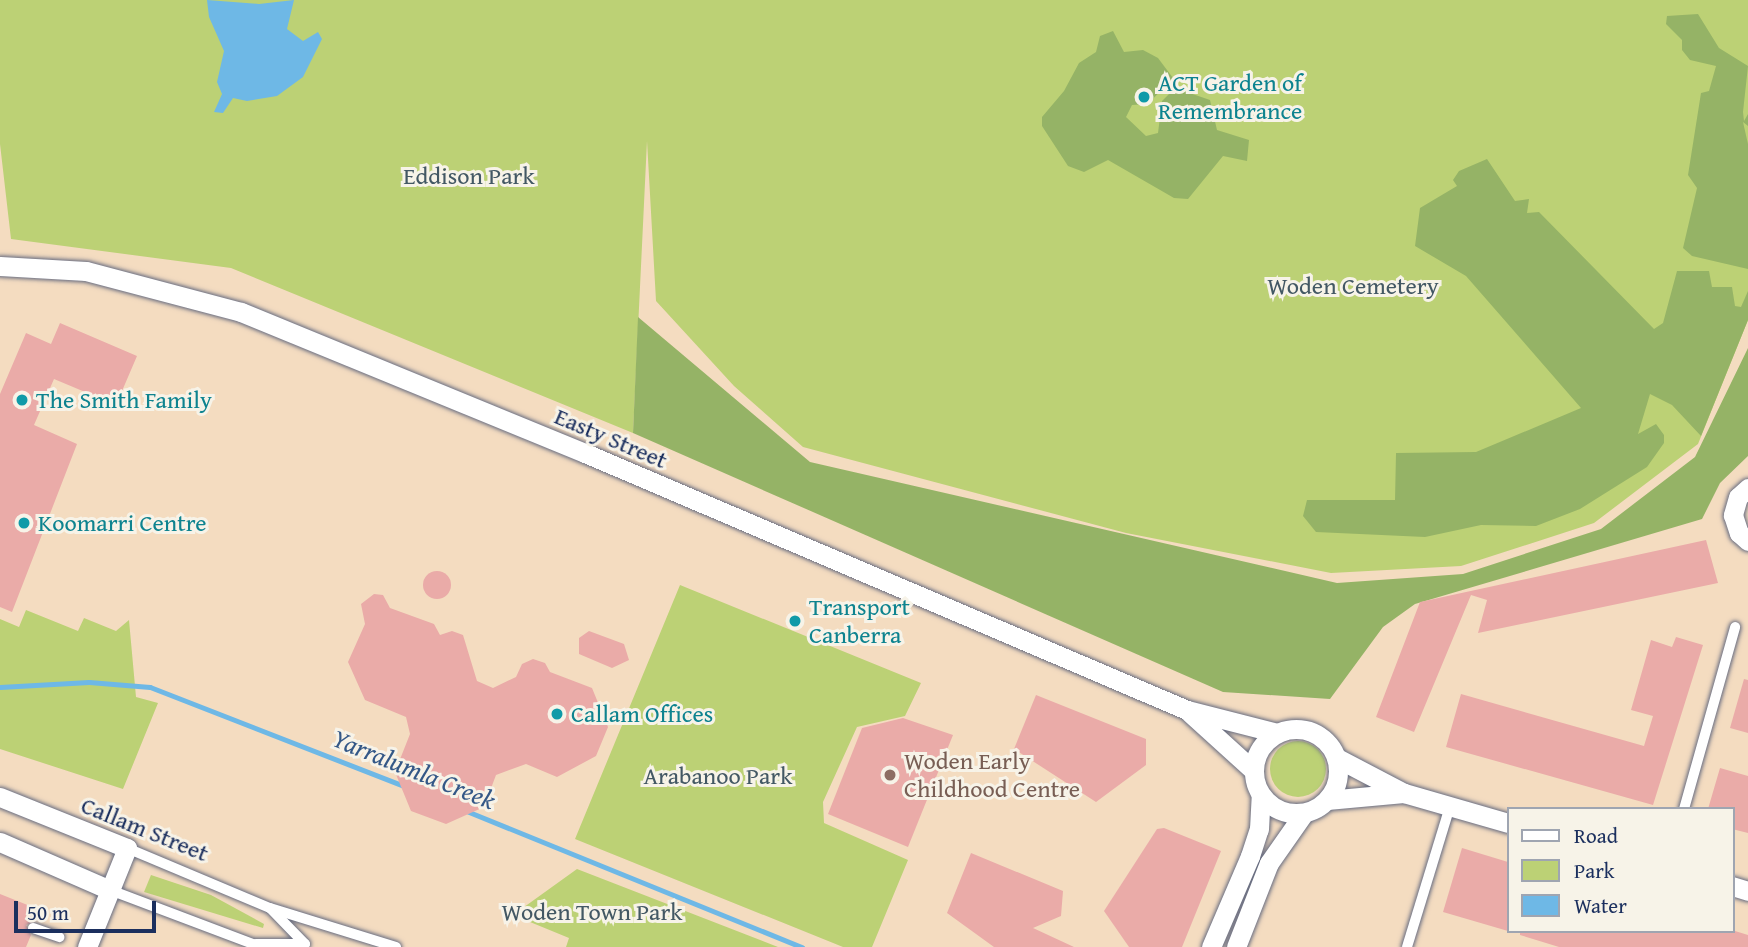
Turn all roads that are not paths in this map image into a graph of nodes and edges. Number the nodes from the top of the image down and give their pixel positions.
1 (0, 266) edge
2 (1748, 488) edge
3 (1748, 541) edge
4 (1735, 627) dead end
5 (1187, 710) junction
6 (1277, 733) junction
7 (1337, 758) junction
8 (1254, 771) junction
9 (1404, 793) junction
10 (1261, 795) junction
11 (0, 797) edge
12 (1327, 800) junction
13 (1450, 806) junction
14 (1685, 807) edge
15 (1304, 813) junction
16 (1506, 822) edge
17 (0, 842) edge
18 (127, 848) junction
19 (110, 890) junction
20 (270, 908) junction
21 (33, 928) dead end
22 (59, 937) dead end
23 (1242, 945) edge
24 (258, 946) edge
25 (308, 946) edge
26 (86, 947) edge
27 (396, 947) edge
28 (1211, 947) edge
29 (1407, 947) edge

1 - 5 street, Easty Street
2 - 3 street
4 - 14 lane
5 - 6 street, Easty Street
5 - 8 street, Easty Street
6 - 7 street
6 - 8 street
7 - 9 street
7 - 12 street
8 - 10 street
9 - 12 street
9 - 13 street
10 - 15 street
10 - 28 street
11 - 18 street, Callam Street
12 - 15 street
13 - 16 street
13 - 29 lane
15 - 23 street
17 - 19 street
18 - 19 street
18 - 20 lane, Callam Street
19 - 24 lane
19 - 26 street
20 - 25 lane
20 - 27 lane, Callam Street
21 - 22 lane
24 - 25 lane

